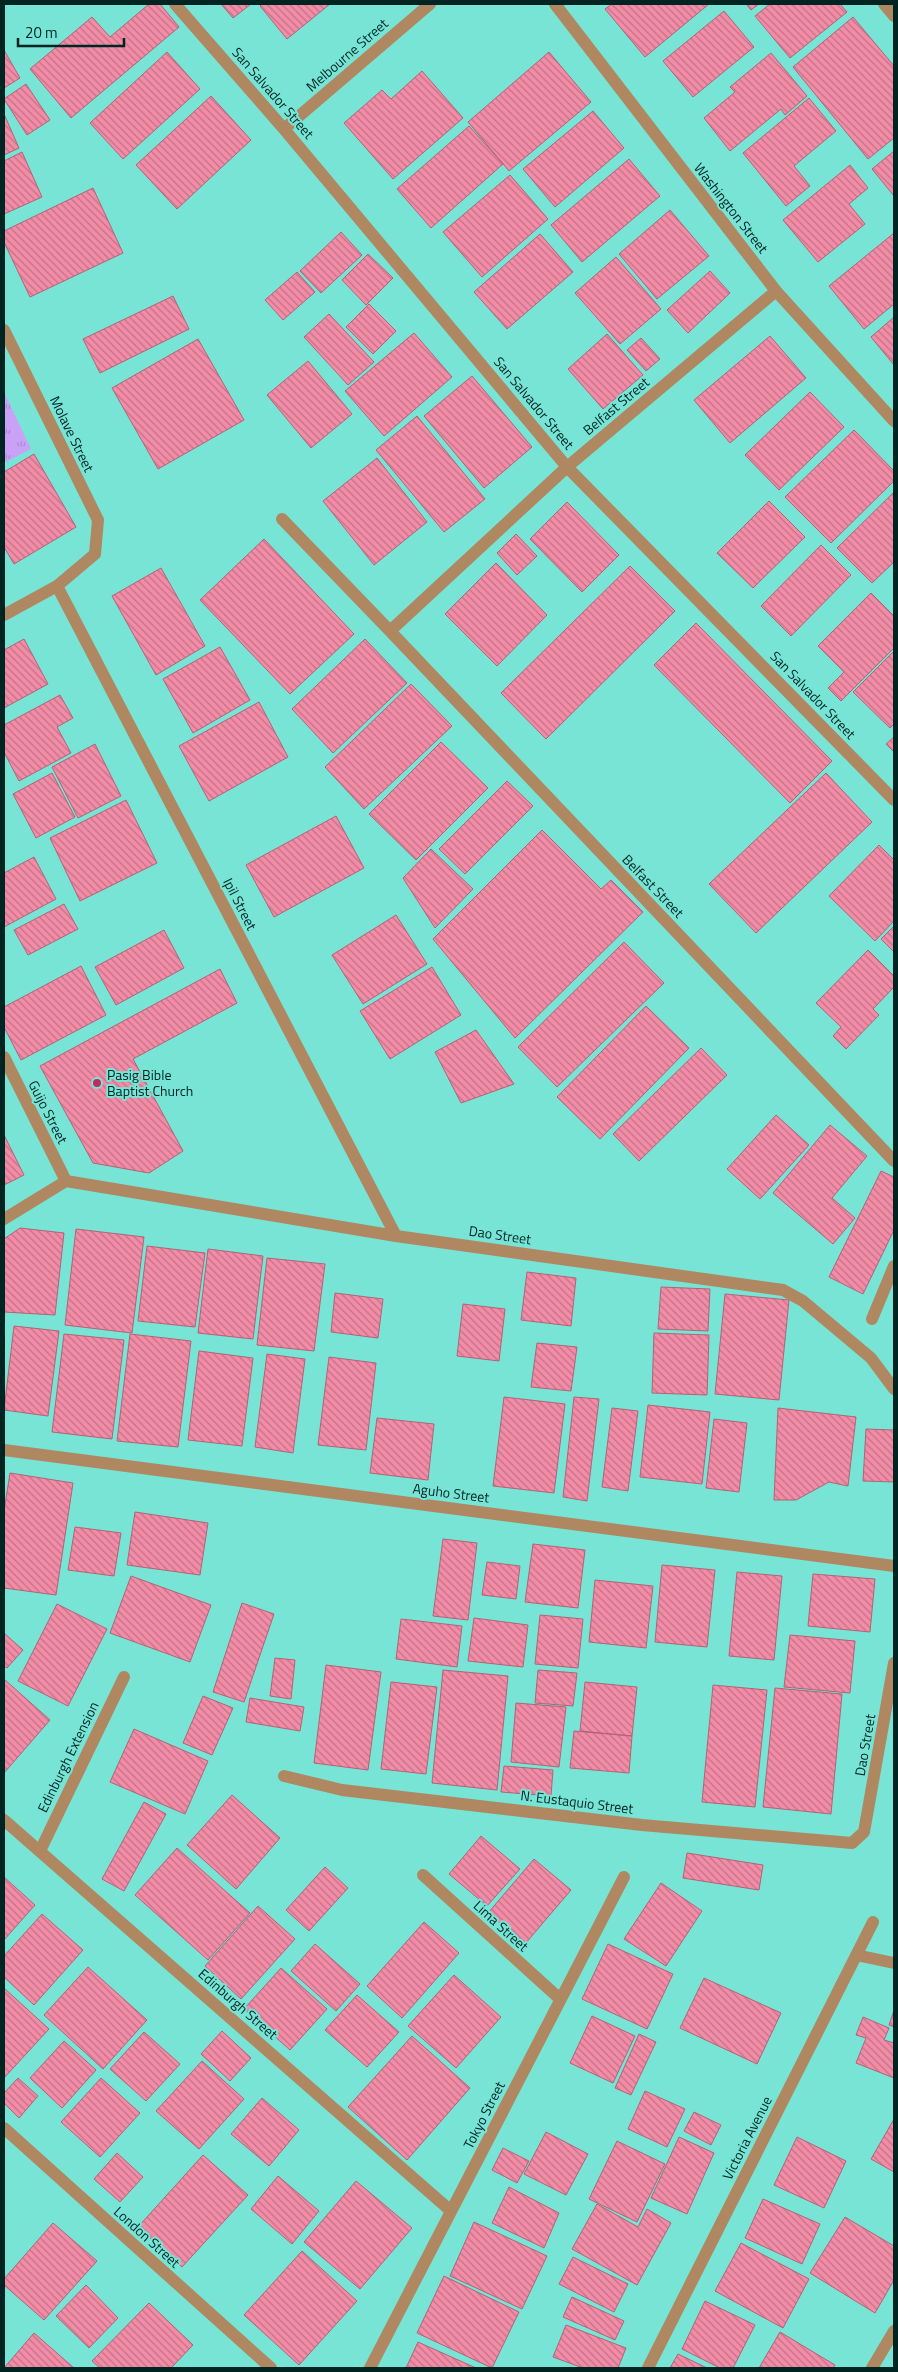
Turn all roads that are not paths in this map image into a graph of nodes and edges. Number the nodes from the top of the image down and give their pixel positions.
1 (175, 4) edge
2 (430, 4) edge
3 (555, 4) edge
4 (884, 4) edge
5 (894, 16) edge
6 (284, 128) junction
7 (776, 291) junction
8 (4, 330) edge
9 (894, 421) edge
10 (568, 467) junction
11 (282, 519) dead end
12 (57, 586) junction
13 (4, 615) edge
14 (390, 630) junction
15 (894, 800) edge
16 (4, 1057) edge
17 (894, 1161) edge
18 (66, 1181) junction
19 (4, 1219) edge
20 (396, 1236) junction
21 (894, 1266) edge
22 (872, 1319) dead end
23 (894, 1390) edge
24 (4, 1450) edge
25 (894, 1566) edge
26 (894, 1663) edge
27 (124, 1677) dead end
28 (284, 1776) dead end
29 (4, 1820) edge
30 (864, 1832) joint
31 (40, 1851) junction
32 (423, 1876) dead end
33 (624, 1877) dead end
34 (873, 1922) dead end
35 (856, 1955) junction
36 (894, 1963) edge
37 (560, 2000) junction
38 (4, 2128) edge
39 (451, 2211) junction
40 (894, 2331) edge
41 (271, 2368) edge
42 (370, 2368) edge
43 (648, 2368) edge
44 (872, 2368) edge

1 - 6 street, San Salvador Street
2 - 6 street, Melbourne Street
3 - 7 street, Washington Street
4 - 5 street
6 - 10 street, San Salvador Street
7 - 9 street, Washington Street
7 - 10 street, Belfast Street
8 - 12 street, Molave Street
10 - 14 street, Belfast Street
10 - 15 street, San Salvador Street
11 - 14 street, Belfast Street
12 - 13 street
12 - 20 street, Ipil Street
14 - 17 street, Belfast Street
16 - 18 street, Guijo Street
18 - 19 street
18 - 20 street, Dao Street
20 - 23 street, Dao Street
21 - 22 street
24 - 25 street, Aguho Street
26 - 30 street, Dao Street
27 - 31 street, Edinburgh Extension
28 - 30 street, N. Eustaquio Street
29 - 31 street, Edinburgh Street
31 - 39 street, Edinburgh Street
32 - 37 street, Lima Street
33 - 37 street, Tokyo Street
34 - 35 street, Victoria Avenue
35 - 36 street
35 - 43 street, Victoria Avenue
37 - 39 street, Tokyo Street
38 - 41 street, London Street
39 - 42 street, Tokyo Street
40 - 44 street

